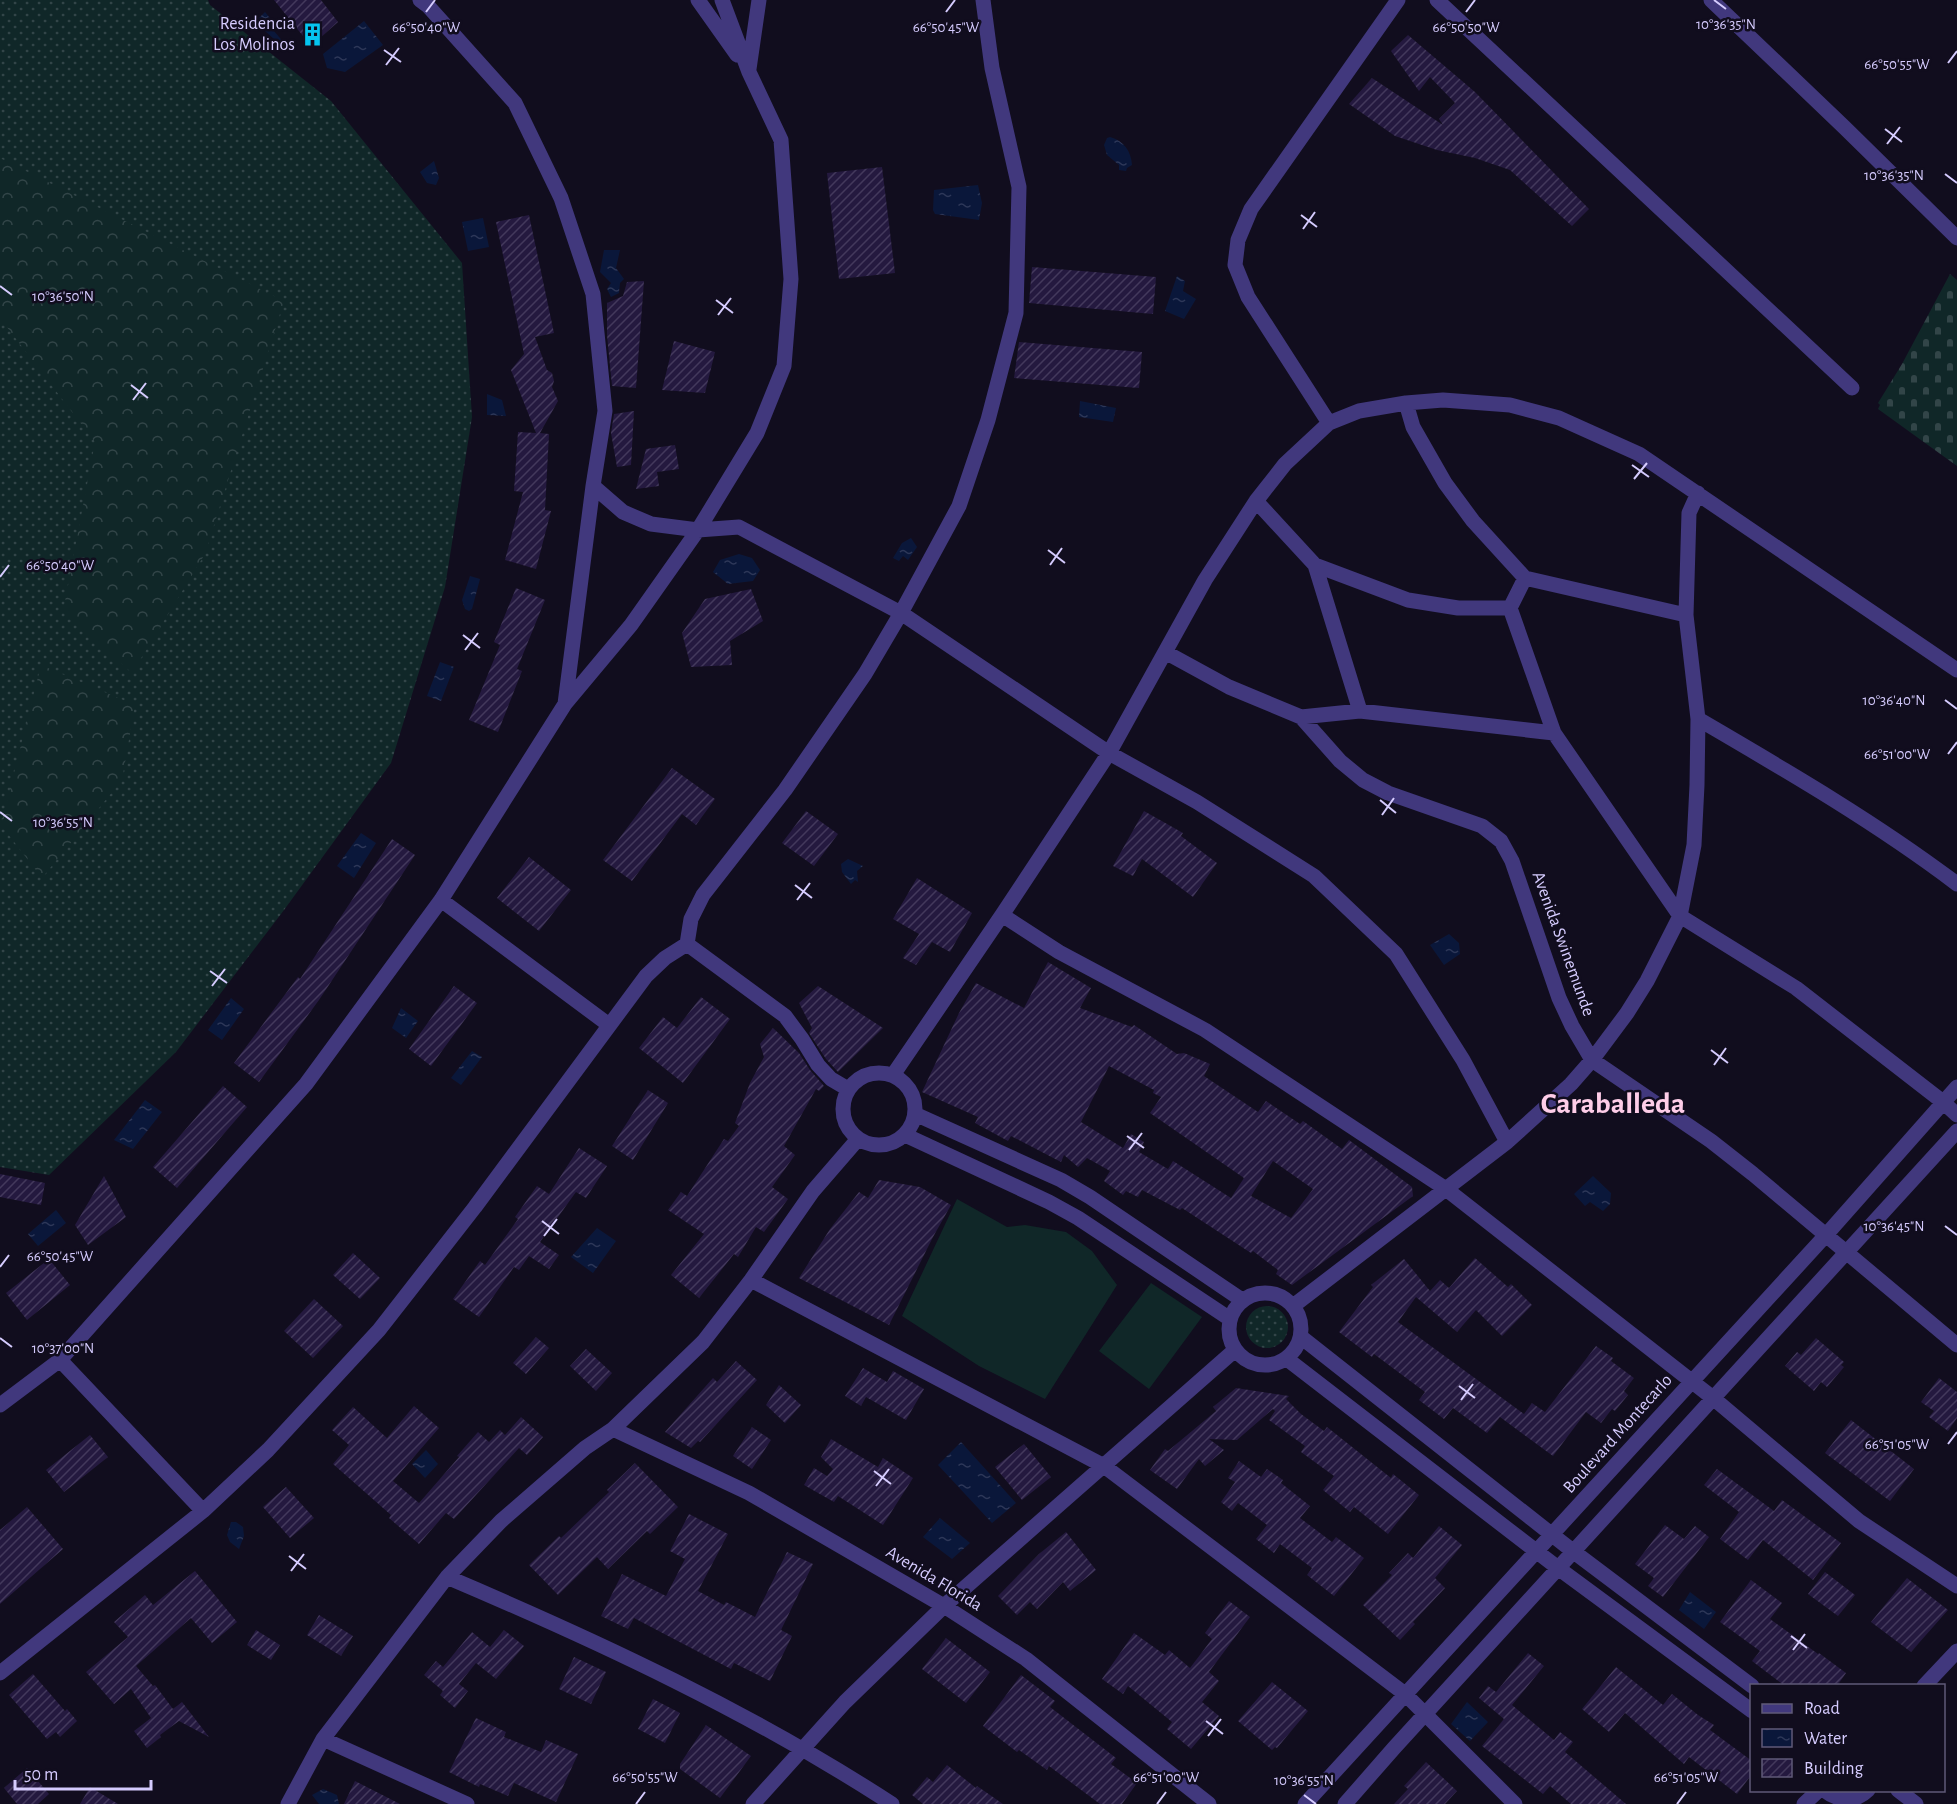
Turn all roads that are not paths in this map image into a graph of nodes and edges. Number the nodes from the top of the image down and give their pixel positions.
1 (420, 0) edge
2 (698, 0) edge
3 (722, 0) edge
4 (759, 0) edge
5 (983, 0) edge
6 (1398, 0) edge
7 (1437, 0) edge
8 (1711, 0) edge
9 (749, 72) junction
10 (1957, 238) edge
11 (1852, 388) dead end
12 (1406, 403) junction
13 (1329, 423) junction
14 (593, 486) junction
15 (1698, 494) junction
16 (1256, 501) junction
17 (698, 530) junction
18 (1315, 565) junction
19 (1525, 578) junction
20 (1510, 608) junction
21 (901, 614) junction
22 (1686, 615) junction
23 (1165, 652) junction
24 (1957, 670) edge
25 (565, 704) junction
26 (1360, 711) junction
27 (1301, 717) junction
28 (1698, 719) junction
29 (1554, 733) junction
30 (1109, 753) junction
31 (1957, 884) edge
32 (441, 900) junction
33 (1002, 915) junction
34 (1680, 916) junction
35 (687, 944) junction
36 (609, 1025) junction
37 (1592, 1060) junction
38 (893, 1075) junction
39 (1957, 1087) edge
40 (848, 1089) junction
41 (1943, 1102) junction
42 (915, 1114) junction
43 (1957, 1115) edge
44 (1957, 1131) edge
45 (905, 1135) junction
46 (858, 1139) junction
47 (1507, 1142) junction
48 (1446, 1189) junction
49 (1826, 1235) junction
50 (1846, 1253) junction
51 (751, 1280) junction
52 (1242, 1300) junction
53 (1293, 1306) junction
54 (1230, 1319) junction
55 (1301, 1337) junction
56 (1957, 1345) edge
57 (1235, 1350) junction
58 (1287, 1359) junction
59 (60, 1360) junction
60 (1692, 1381) junction
61 (1713, 1398) junction
62 (0, 1405) edge
63 (613, 1429) junction
64 (1104, 1466) junction
65 (203, 1511) junction
66 (1553, 1534) junction
67 (1538, 1551) junction
68 (1574, 1552) junction
69 (1558, 1568) junction
70 (447, 1577) junction
71 (1957, 1586) edge
72 (944, 1606) junction
73 (1957, 1651) edge
74 (0, 1673) edge
75 (1750, 1684) edge
76 (1926, 1684) edge
77 (1405, 1694) junction
78 (1750, 1711) edge
79 (1425, 1715) junction
80 (323, 1739) junction
81 (802, 1749) junction
82 (1818, 1792) edge
83 (1825, 1792) edge
84 (1866, 1792) edge
85 (1899, 1792) edge
86 (288, 1804) edge
87 (467, 1804) edge
88 (753, 1804) edge
89 (892, 1804) edge
90 (1209, 1804) edge
91 (1305, 1804) edge
92 (1345, 1804) edge
93 (1515, 1804) edge
94 (1804, 1804) edge
95 (1877, 1804) edge
96 (1916, 1804) edge

1 - 14 street
2 - 9 street
3 - 9 street
4 - 9 street
5 - 21 street
6 - 13 street
7 - 11 street
8 - 10 street
9 - 17 street
12 - 13 street
12 - 15 street
12 - 19 street
13 - 16 street
14 - 17 street
14 - 25 street
15 - 22 street
15 - 24 street
16 - 18 street
16 - 23 street
17 - 21 street
17 - 25 street
18 - 20 street
18 - 26 street
19 - 20 street
19 - 22 street
20 - 29 street
21 - 30 street
21 - 35 street
22 - 28 street
23 - 27 street, Avenida Swinemunde
23 - 30 street
25 - 32 street
26 - 27 street
26 - 29 street
27 - 37 street, Avenida Swinemunde
28 - 31 street
28 - 34 street
29 - 34 street
30 - 33 street
30 - 47 street
32 - 36 street
32 - 59 street
33 - 38 street
33 - 48 street
34 - 37 street
34 - 41 street
35 - 36 street
35 - 40 street
36 - 65 street
37 - 47 street
37 - 49 street, Avenida Swinemunde
38 - 40 street
38 - 42 street
39 - 41 street, Boulevard Montecarlo
40 - 46 street
41 - 43 street
41 - 49 street, Boulevard Montecarlo
42 - 45 street
42 - 52 street
44 - 50 street
45 - 46 street
45 - 54 street
46 - 51 street
47 - 48 street
48 - 53 street
48 - 60 street
49 - 50 street, Avenida Swinemunde
49 - 60 street, Boulevard Montecarlo
50 - 56 street, Avenida Swinemunde
50 - 61 street
51 - 63 street
51 - 64 street
52 - 53 street
52 - 54 street
53 - 55 street
54 - 57 street
55 - 58 street
55 - 66 street
57 - 58 street
57 - 64 street
58 - 67 street
59 - 62 street
59 - 65 street
60 - 61 street
60 - 66 street, Boulevard Montecarlo
61 - 68 street
61 - 71 street
63 - 70 street
63 - 72 street, Avenida Florida
64 - 72 street
64 - 77 street
65 - 74 street
66 - 67 street, Boulevard Montecarlo
66 - 68 street
67 - 69 street
67 - 77 street, Boulevard Montecarlo
68 - 69 street
68 - 75 street
69 - 78 street
69 - 79 street
70 - 80 street
70 - 81 street
72 - 81 street
72 - 90 street, Avenida Florida
73 - 76 street
77 - 79 street
77 - 91 street, Boulevard Montecarlo
79 - 92 street
79 - 93 street
80 - 86 street
80 - 87 street
81 - 88 street
81 - 89 street
82 - 94 street
83 - 84 street
84 - 95 street
85 - 96 street

